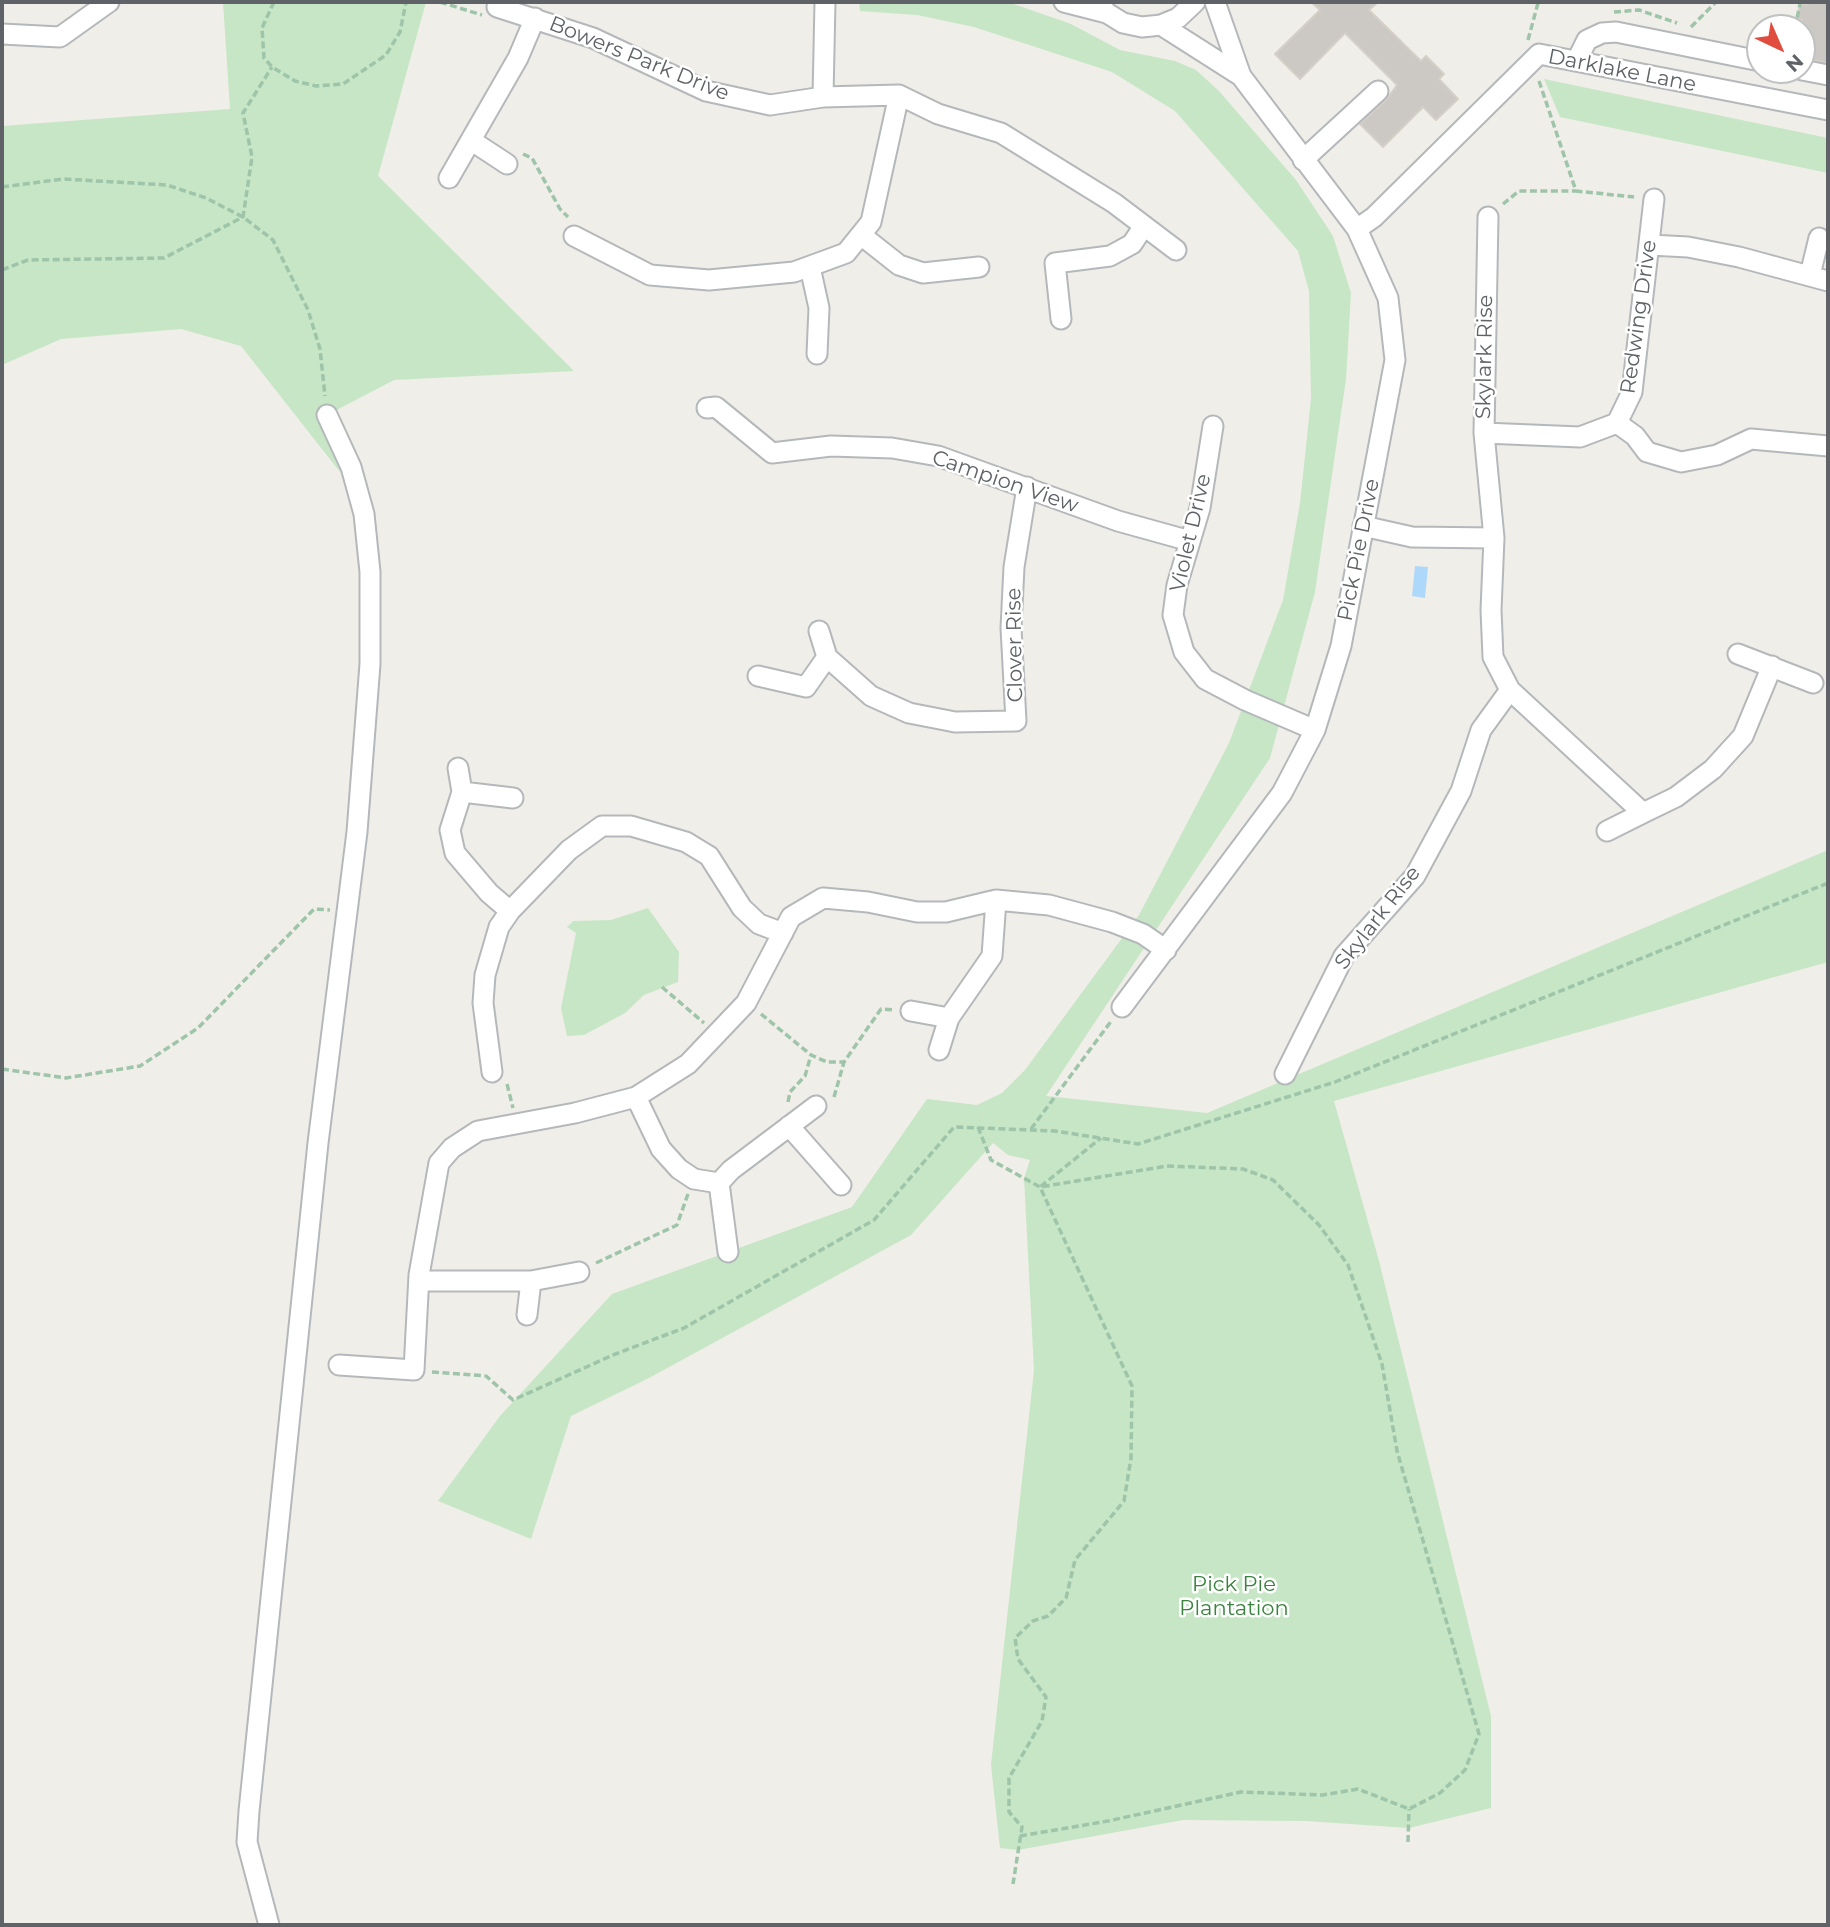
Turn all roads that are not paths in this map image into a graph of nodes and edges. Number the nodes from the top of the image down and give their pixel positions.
1 (109, 2) edge
2 (825, 2) edge
3 (1064, 2) edge
4 (1195, 2) edge
5 (1215, 2) edge
6 (497, 7) road end
7 (1102, 8) edge
8 (535, 18) junction
9 (1161, 25) junction
10 (2, 34) edge
11 (1746, 58) edge
12 (1577, 60) junction
13 (1241, 76) junction
14 (1378, 91) dead end
15 (899, 95) junction
16 (823, 97) junction
17 (1828, 110) edge
18 (472, 142) junction
19 (1303, 160) junction
20 (508, 164) road end
21 (449, 178) dead end
22 (1654, 199) road end
23 (1488, 216) road end
24 (1144, 226) junction
25 (1357, 229) junction
26 (861, 235) junction
27 (574, 236) road end
28 (1819, 238) dead end
29 (1650, 244) junction
30 (1176, 250) dead end
31 (810, 267) junction
32 (979, 267) dead end
33 (1819, 278) edge
34 (1061, 319) dead end
35 (817, 354) dead end
36 (707, 408) dead end
37 (327, 415) road end
38 (1617, 423) junction
39 (1213, 426) dead end
40 (1484, 433) junction
41 (1828, 446) edge
42 (1027, 487) junction
43 (1363, 526) junction
44 (1494, 538) junction
45 (1190, 541) junction
46 (819, 631) dead end
47 (1738, 654) dead end
48 (827, 657) junction
49 (1772, 666) junction
50 (758, 676) dead end
51 (1813, 683) dead end
52 (1510, 690) junction
53 (1315, 730) junction
54 (458, 768) dead end
55 (463, 792) junction
56 (513, 798) dead end
57 (1643, 813) junction
58 (1607, 831) dead end
59 (996, 900) junction
60 (510, 911) junction
61 (783, 933) junction
62 (1166, 950) junction
63 (1122, 1007) road end
64 (911, 1011) road end
65 (948, 1018) junction
66 (939, 1050) dead end
67 (492, 1072) road end
68 (1285, 1074) dead end
69 (636, 1097) junction
70 (816, 1105) road end
71 (789, 1126) junction
72 (719, 1183) junction
73 (841, 1185) dead end
74 (728, 1252) dead end
75 (579, 1272) road end
76 (420, 1281) junction
77 (531, 1281) junction
78 (527, 1315) dead end
79 (339, 1365) dead end
80 (270, 1925) edge

1 - 10 street
2 - 16 street
3 - 7 street
4 - 9 street
5 - 13 street, Pick Pie Drive
6 - 8 street, Bowers Park Drive
7 - 9 street
8 - 16 street, Bowers Park Drive
8 - 18 street
9 - 13 street, Pick Pie Drive
11 - 12 street
12 - 17 street, Darklake Lane
12 - 25 street, Darklake Lane
13 - 19 street, Pick Pie Drive
14 - 19 street
15 - 16 street, Bowers Park Drive
15 - 24 street, Bowers Park Drive
15 - 26 street
18 - 20 street
18 - 21 street
19 - 25 street, Pick Pie Drive
22 - 29 street, Redwing Drive
23 - 40 street, Skylark Rise
24 - 30 street, Bowers Park Drive
24 - 34 street
25 - 43 street, Pick Pie Drive
26 - 31 street
26 - 32 street
27 - 31 street
28 - 33 street
29 - 33 street
29 - 38 street, Redwing Drive
31 - 35 street
36 - 42 street, Campion View
37 - 80 street
38 - 40 street, Redwing Drive
38 - 41 street
39 - 45 street, Violet Drive
40 - 44 street, Skylark Rise
42 - 45 street, Campion View
42 - 48 street, Clover Rise
43 - 44 street
43 - 53 street, Pick Pie Drive
44 - 52 street, Skylark Rise
45 - 53 street, Violet Drive
46 - 48 street
47 - 49 street
48 - 50 street
49 - 51 street
49 - 57 street
52 - 57 street, Skylark Rise
52 - 68 street, Skylark Rise
53 - 62 street, Pick Pie Drive
54 - 55 street
55 - 56 street
55 - 60 street
57 - 58 street
59 - 61 street
59 - 62 street
59 - 65 street
60 - 61 street
60 - 67 street
61 - 69 street
62 - 63 street, Pick Pie Drive
64 - 65 street
65 - 66 street
69 - 72 street
69 - 76 street
70 - 71 street
71 - 72 street
71 - 73 street
72 - 74 street
75 - 77 street
76 - 77 street
76 - 79 street
77 - 78 street

